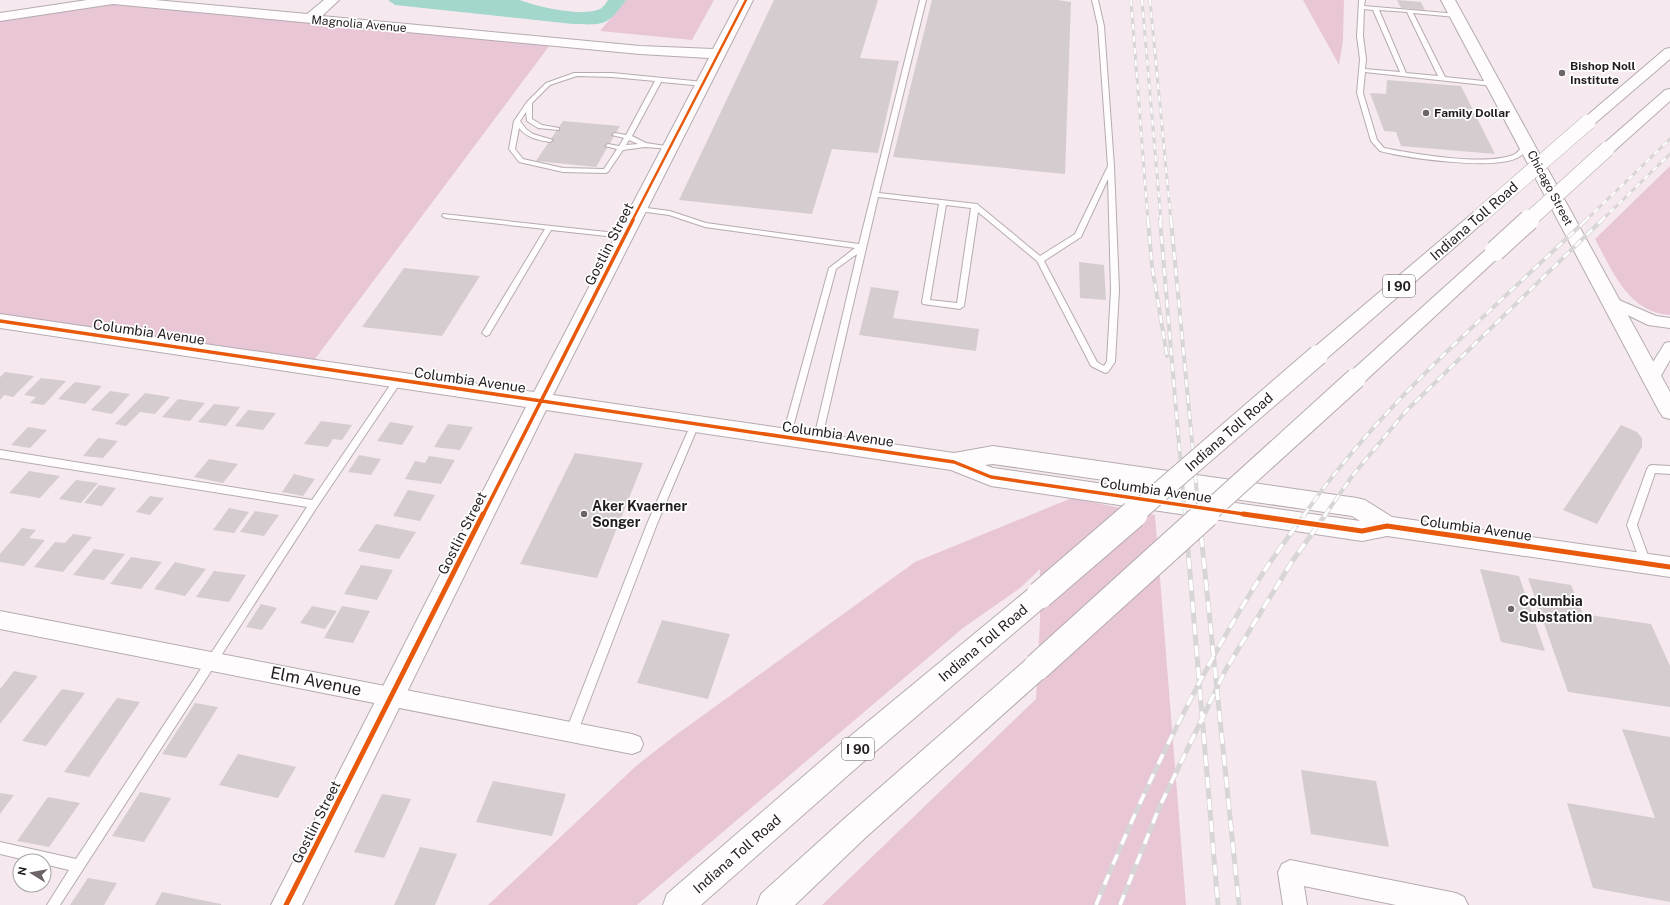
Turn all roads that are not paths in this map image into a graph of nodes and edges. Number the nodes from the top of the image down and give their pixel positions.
1 (332, 0) edge
2 (746, 0) edge
3 (923, 0) edge
4 (1095, 0) edge
5 (1362, 0) edge
6 (1448, 0) edge
7 (1362, 7) junction
8 (1375, 8) junction
9 (1409, 11) junction
10 (1456, 15) junction
11 (0, 17) edge
12 (310, 19) junction
13 (1670, 52) edge
14 (719, 54) junction
15 (1362, 70) junction
16 (1404, 75) junction
17 (1442, 78) junction
18 (659, 80) junction
19 (704, 84) junction
20 (1493, 84) junction
21 (1670, 93) edge
22 (529, 103) junction
23 (517, 121) junction
24 (557, 129) dead end
25 (615, 135) dead end
26 (628, 137) junction
27 (550, 140) dead end
28 (645, 145) junction
29 (1526, 145) junction
30 (608, 146) dead end
31 (621, 148) junction
32 (670, 148) junction
33 (1111, 166) junction
34 (876, 195) junction
35 (943, 202) junction
36 (974, 206) junction
37 (639, 209) junction
38 (446, 216) dead end
39 (549, 228) junction
40 (625, 236) junction
41 (862, 246) junction
42 (1040, 260) junction
43 (1612, 302) junction
44 (0, 321) edge
45 (1670, 323) edge
46 (486, 333) dead end
47 (1670, 347) edge
48 (1652, 377) junction
49 (398, 380) junction
50 (541, 401) junction
51 (1670, 411) edge
52 (695, 424) junction
53 (786, 438) junction
54 (817, 442) junction
55 (0, 454) edge
56 (1670, 470) edge
57 (314, 504) junction
58 (1646, 564) junction
59 (1670, 567) edge
60 (0, 620) edge
61 (211, 661) junction
62 (392, 696) junction
63 (572, 732) junction
64 (632, 744) dead end
65 (0, 848) edge
66 (79, 866) junction
67 (53, 905) edge
68 (286, 905) edge
69 (678, 905) edge
70 (772, 905) edge
71 (1295, 905) edge
72 (1456, 905) edge

1 - 12 main road
2 - 14 main road, Gostlin Street
3 - 34 lane
4 - 33 lane
5 - 7 lane
6 - 10 main road, Chicago Street
7 - 8 lane
7 - 15 lane
8 - 9 lane
8 - 16 lane
9 - 10 lane
9 - 17 lane
10 - 20 main road, Chicago Street
11 - 12 main road, Magnolia Avenue
12 - 14 main road, Magnolia Avenue
13 - 69 main road, Indiana Toll Road / I 90, bridge
14 - 19 main road, Gostlin Street
15 - 16 lane
15 - 29 lane
16 - 17 lane
17 - 20 lane
18 - 19 lane
18 - 22 lane
18 - 26 lane
19 - 32 main road, Gostlin Street
20 - 29 main road, Chicago Street
21 - 70 main road, I 90, bridge
22 - 23 lane
22 - 24 lane
23 - 27 lane
23 - 31 lane
25 - 26 lane
26 - 28 lane
26 - 31 lane
28 - 31 lane
28 - 32 lane
29 - 43 main road, Chicago Street
30 - 31 lane
32 - 37 main road, Gostlin Street
33 - 42 lane
33 - 42 lane
34 - 35 lane
34 - 41 lane
35 - 36 lane
35 - 36 lane
36 - 42 lane
37 - 40 main road, Gostlin Street
37 - 41 lane
38 - 39 lane
39 - 40 lane
39 - 46 lane
40 - 50 main road, Gostlin Street
41 - 53 lane
41 - 54 lane
43 - 45 street
43 - 48 main road, Chicago Street
44 - 49 main road, Columbia Avenue
47 - 48 street
48 - 51 main road, Chicago Street
49 - 50 main road, Columbia Avenue
49 - 57 lane
50 - 52 main road, Columbia Avenue
50 - 62 main road, Gostlin Street
52 - 53 main road, Columbia Avenue
52 - 63 lane
53 - 54 main road, Columbia Avenue
54 - 58 main road, Columbia Avenue
55 - 57 lane
56 - 58 lane
57 - 61 lane
58 - 59 main road, Columbia Avenue
60 - 61 street, Elm Avenue
61 - 62 street, Elm Avenue
61 - 66 lane
62 - 63 street, Elm Avenue
62 - 68 main road, Gostlin Street
63 - 64 street, Elm Avenue
65 - 66 lane
66 - 67 lane
71 - 72 street

